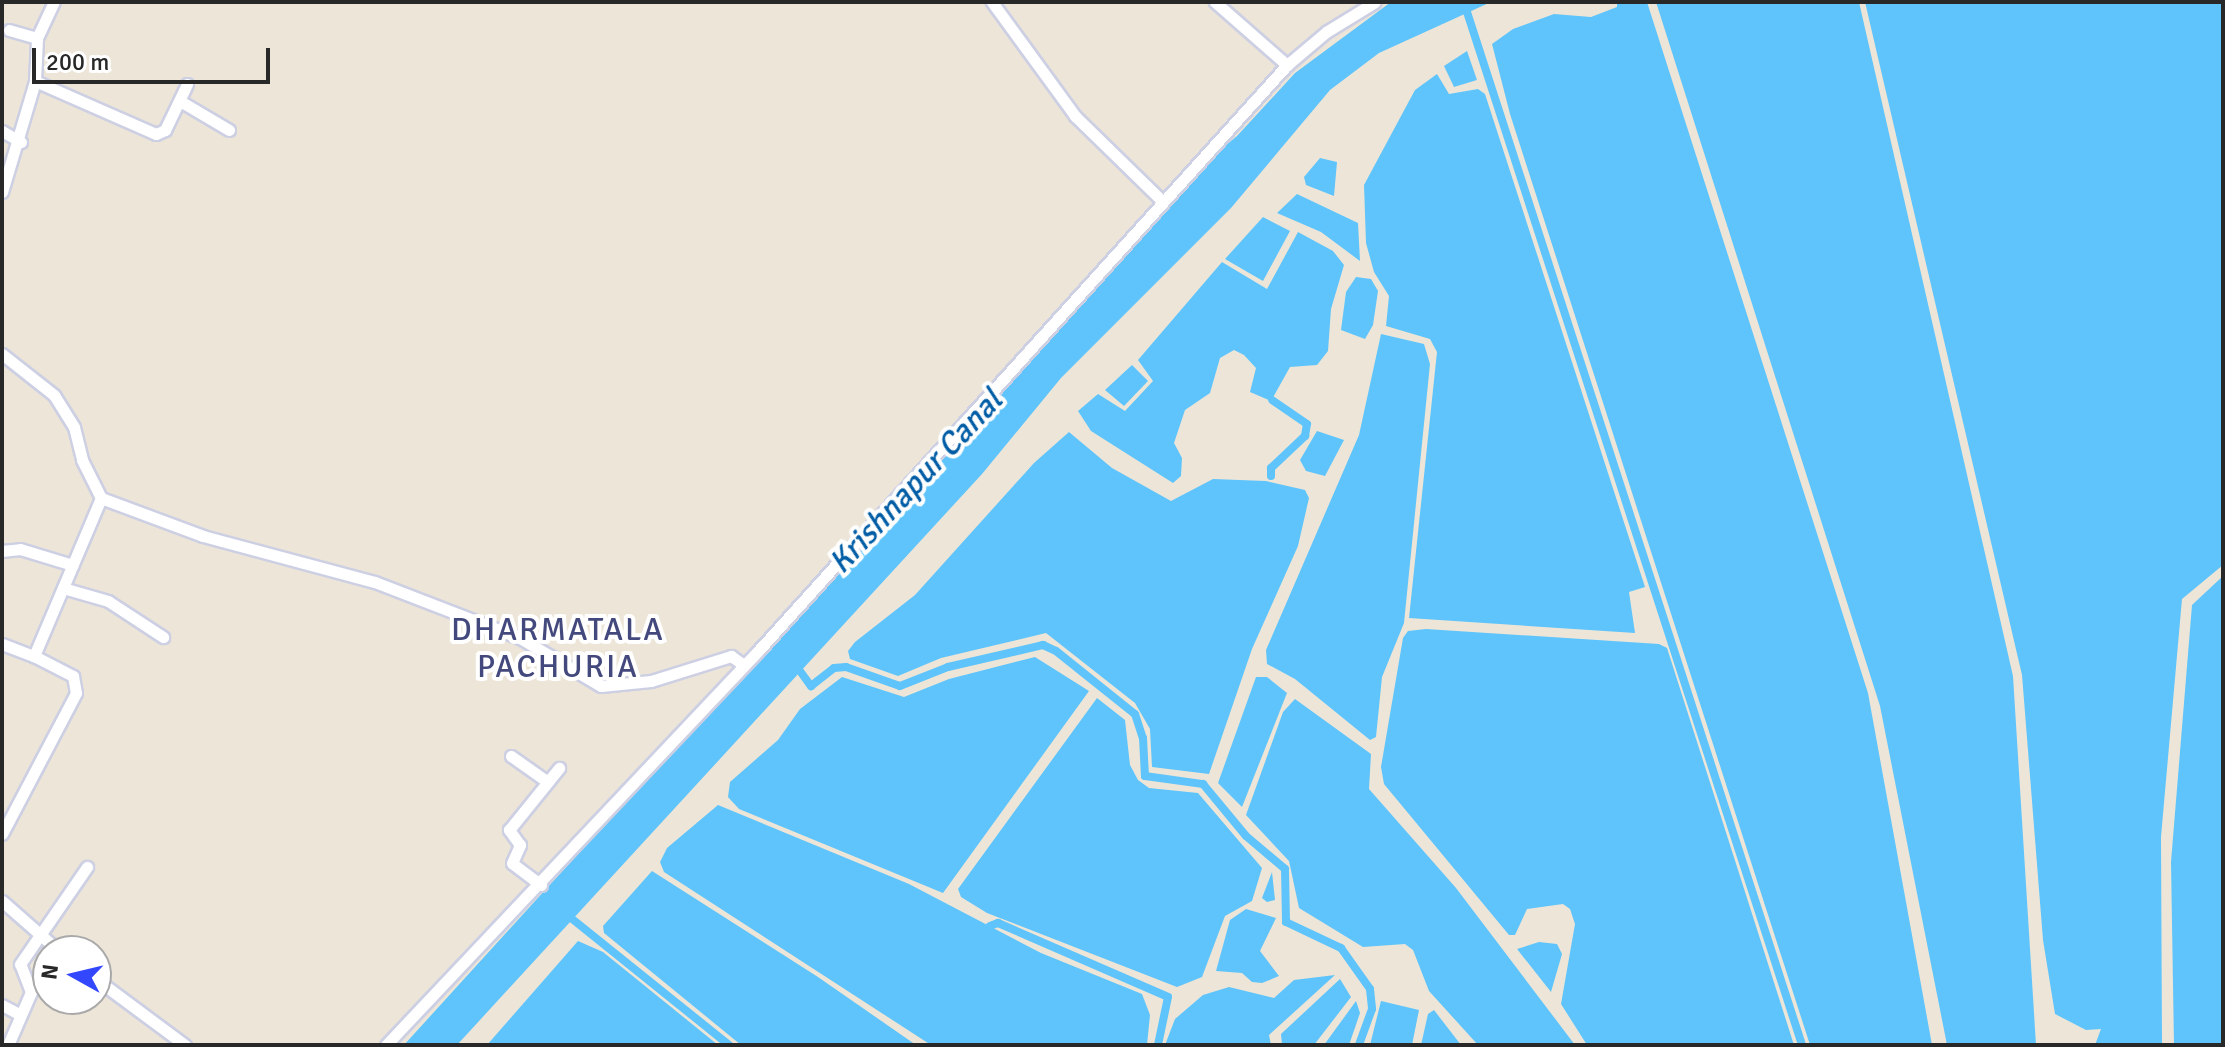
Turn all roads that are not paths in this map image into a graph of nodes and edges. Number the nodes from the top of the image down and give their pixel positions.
1 (54, 2) edge
2 (992, 2) edge
3 (1215, 2) edge
4 (1375, 2) edge
5 (9, 30) dead end
6 (37, 38) junction
7 (1287, 65) junction
8 (35, 81) junction
9 (187, 84) dead end
10 (180, 101) junction
11 (229, 130) dead end
12 (2, 131) edge
13 (21, 142) junction
14 (2, 192) edge
15 (1161, 200) junction
16 (2, 354) edge
17 (101, 498) junction
18 (2, 551) edge
19 (73, 565) junction
20 (63, 588) junction
21 (163, 637) dead end
22 (2, 644) edge
23 (34, 656) junction
24 (744, 665) junction
25 (511, 756) dead end
26 (559, 768) dead end
27 (548, 782) junction
28 (2, 834) edge
29 (87, 867) dead end
30 (541, 885) junction
31 (2, 901) edge
32 (37, 935) edge
33 (39, 935) edge
34 (32, 945) edge
35 (112, 991) edge
36 (2, 1005) edge
37 (21, 1015) junction
38 (10, 1045) edge
39 (185, 1045) edge
40 (386, 1045) edge

1 - 6 street
2 - 15 street
3 - 7 street
4 - 7 street
5 - 6 street
6 - 8 street
7 - 15 street
8 - 10 street
8 - 13 street
9 - 10 street
10 - 11 street
12 - 13 street
13 - 14 street
15 - 24 street
16 - 17 street
17 - 19 street
17 - 24 street
18 - 19 street
19 - 20 street
20 - 21 street
20 - 23 street
22 - 23 street
23 - 28 street
24 - 30 street
25 - 27 street
26 - 27 street
27 - 30 street
29 - 33 street
30 - 40 street
31 - 32 street
34 - 37 street
35 - 39 street
36 - 37 street
37 - 38 street

